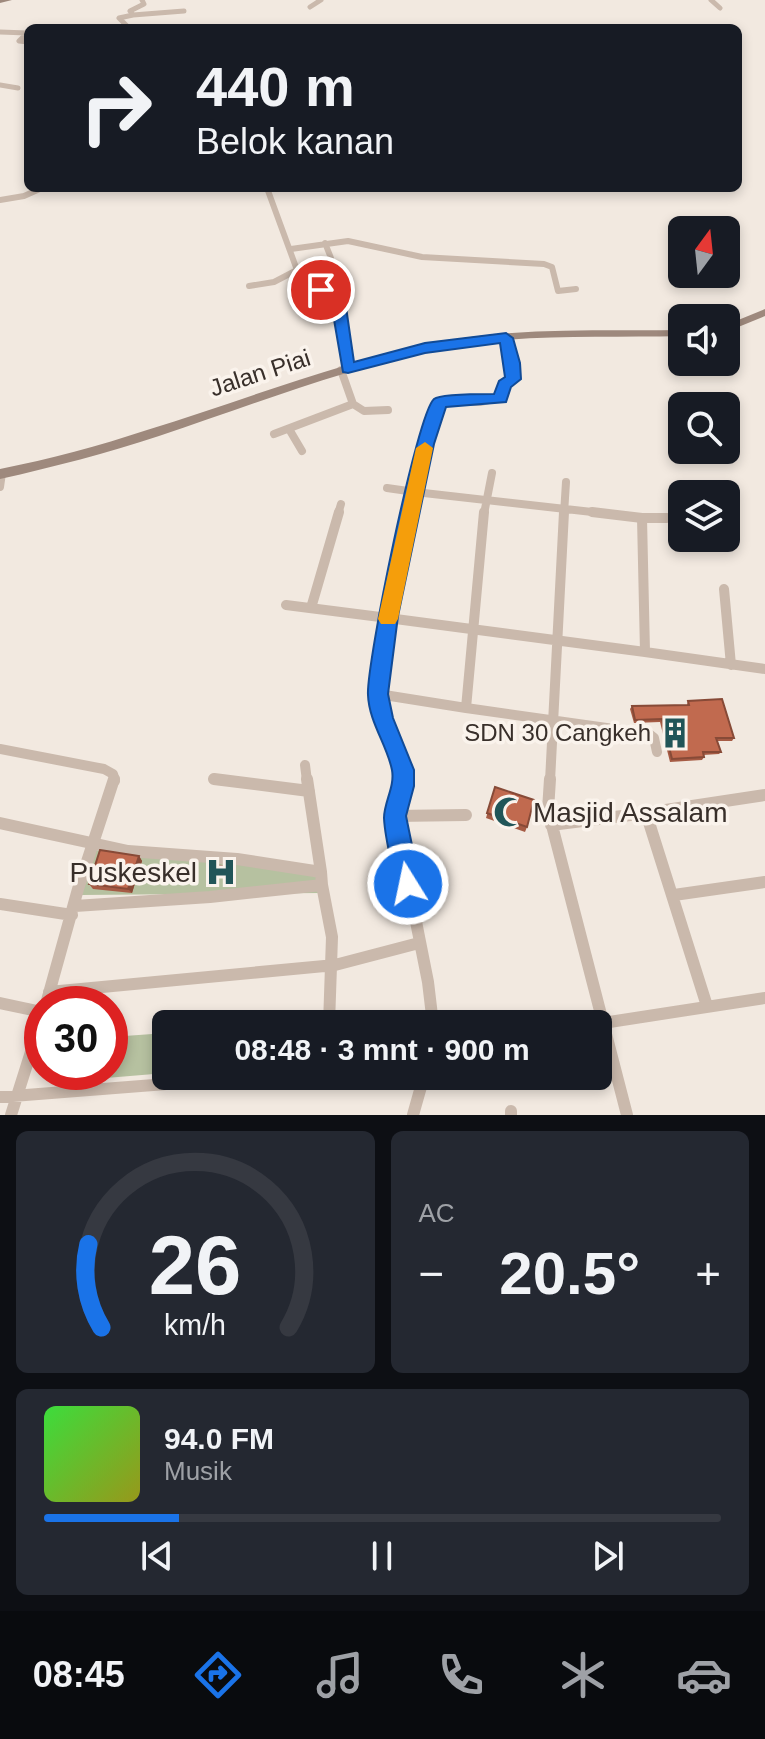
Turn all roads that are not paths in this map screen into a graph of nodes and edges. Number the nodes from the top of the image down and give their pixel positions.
1 (9, 0) edge
2 (142, 0) edge
3 (321, 0) edge
4 (711, 0) edge
5 (0, 1) edge
6 (310, 7) dead end
7 (720, 8) dead end
8 (184, 11) dead end
9 (133, 15) junction
10 (125, 24) edge
11 (0, 32) edge
12 (24, 33) edge
13 (0, 85) edge
14 (18, 88) dead end
15 (33, 192) edge
16 (269, 192) edge
17 (0, 200) edge
18 (325, 243) junction
19 (291, 249) junction
20 (331, 258) dead end
21 (297, 270) junction
22 (249, 286) dead end
23 (576, 289) dead end
24 (765, 312) edge
25 (740, 323) edge
26 (668, 333) edge
27 (506, 338) junction
28 (344, 369) junction
29 (353, 404) junction
30 (388, 410) dead end
31 (289, 429) junction
32 (274, 434) dead end
33 (302, 451) dead end
34 (1, 473) edge
35 (492, 473) dead end
36 (566, 482) dead end
37 (0, 487) edge
38 (387, 488) dead end
39 (415, 492) junction
40 (485, 498) junction
41 (341, 504) dead end
42 (563, 509) junction
43 (642, 518) junction
44 (667, 518) dead end
45 (724, 589) dead end
46 (286, 605) dead end
47 (311, 608) junction
48 (388, 616) junction
49 (472, 628) junction
50 (556, 641) junction
51 (645, 652) junction
52 (731, 665) junction
53 (765, 669) edge
54 (378, 694) junction
55 (466, 708) junction
56 (552, 719) junction
57 (0, 749) edge
58 (657, 752) dead end
59 (305, 765) dead end
60 (214, 779) dead end
61 (309, 791) junction
62 (765, 795) edge
63 (646, 813) junction
64 (466, 815) dead end
65 (395, 816) junction
66 (0, 823) edge
67 (551, 825) junction
68 (93, 845) junction
69 (321, 879) junction
70 (765, 882) edge
71 (674, 895) junction
72 (0, 904) edge
73 (73, 910) junction
74 (419, 943) junction
75 (335, 965) junction
76 (51, 986) edge
77 (128, 989) edge
78 (765, 998) edge
79 (0, 1003) edge
80 (707, 1006) junction
81 (24, 1009) edge
82 (330, 1010) edge
83 (431, 1010) edge
84 (600, 1010) edge
85 (612, 1022) edge
86 (612, 1058) edge
87 (24, 1074) edge
88 (152, 1086) edge
89 (420, 1090) edge
90 (0, 1097) edge
91 (17, 1098) junction
92 (11, 1115) edge
93 (413, 1115) edge
94 (627, 1115) edge

1 - 5 street
2 - 9 street
3 - 6 street
4 - 7 street
8 - 9 street
9 - 10 street
11 - 12 street
13 - 14 street
15 - 17 street
16 - 19 street
18 - 19 street
18 - 20 street
18 - 23 street
19 - 21 street
21 - 22 street
21 - 28 street
24 - 25 street
26 - 27 street, Jalan Piai
27 - 28 street, Jalan Piai
27 - 39 street
28 - 29 street
28 - 34 street, Jalan Piai
29 - 30 street
29 - 31 street
31 - 32 street
31 - 33 street
34 - 37 street
35 - 40 street
36 - 42 street
38 - 39 street
39 - 40 street
39 - 48 street
40 - 42 street
40 - 49 street
41 - 47 street
42 - 43 street
42 - 50 street
43 - 44 street
43 - 51 street
45 - 52 street
46 - 47 street
47 - 48 street
48 - 49 street
48 - 54 street
49 - 50 street
49 - 55 street
50 - 51 street
50 - 56 street
51 - 52 street
52 - 53 street
54 - 55 street
54 - 65 street
55 - 56 street
56 - 58 street
56 - 67 street
57 - 68 street
59 - 61 street
60 - 61 street
61 - 69 street
62 - 63 street
63 - 67 street
63 - 71 street
64 - 65 street
65 - 74 street
66 - 68 street
67 - 84 street
68 - 69 street
68 - 73 street
69 - 73 street
69 - 75 street
70 - 71 street
71 - 80 street
72 - 73 street
73 - 76 street
74 - 75 street
74 - 83 street
75 - 77 street
75 - 82 street
78 - 80 street
79 - 81 street
80 - 85 street
86 - 94 street
87 - 91 street
88 - 91 street
89 - 93 street
90 - 91 street
91 - 92 street

